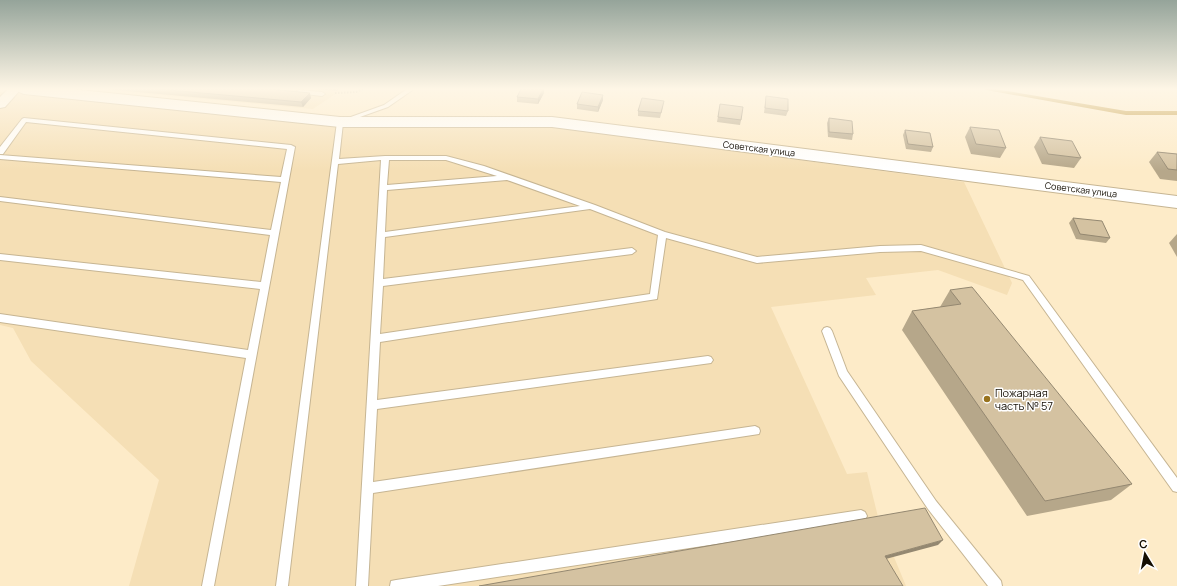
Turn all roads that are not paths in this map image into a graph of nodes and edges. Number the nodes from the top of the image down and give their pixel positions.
1 (286, 116) edge
2 (356, 116) edge
3 (340, 122) junction
4 (0, 152) edge
5 (0, 157) edge
6 (385, 158) junction
7 (335, 162) junction
8 (508, 177) junction
9 (285, 180) junction
10 (383, 188) junction
11 (0, 200) edge
12 (1177, 202) edge
13 (592, 207) junction
14 (275, 233) junction
15 (662, 234) junction
16 (381, 235) junction
17 (632, 252) dead end
18 (0, 257) edge
19 (378, 283) junction
20 (264, 286) junction
21 (0, 318) edge
22 (827, 331) dead end
23 (375, 339) junction
24 (252, 355) junction
25 (708, 360) dead end
26 (372, 405) junction
27 (755, 431) dead end
28 (1177, 487) edge
29 (368, 488) junction
30 (861, 516) dead end
31 (208, 586) edge
32 (282, 586) edge
33 (362, 586) edge
34 (396, 586) edge
35 (996, 586) edge

1 - 3 main road, Советская улица
2 - 3 lane
3 - 7 lane
3 - 12 main road, Советская улица
4 - 9 lane
5 - 9 lane
6 - 7 lane
6 - 8 lane
6 - 10 lane
7 - 32 lane
8 - 10 lane
8 - 13 lane
9 - 14 lane
10 - 16 lane
11 - 14 lane
13 - 15 lane
13 - 16 lane
14 - 20 lane
15 - 23 lane
15 - 28 lane
16 - 19 lane
17 - 19 lane
18 - 20 lane
19 - 23 lane
20 - 24 lane
21 - 24 lane
22 - 35 lane
23 - 26 lane
24 - 31 lane
25 - 26 lane
26 - 29 lane
27 - 29 lane
29 - 33 lane
30 - 34 lane

